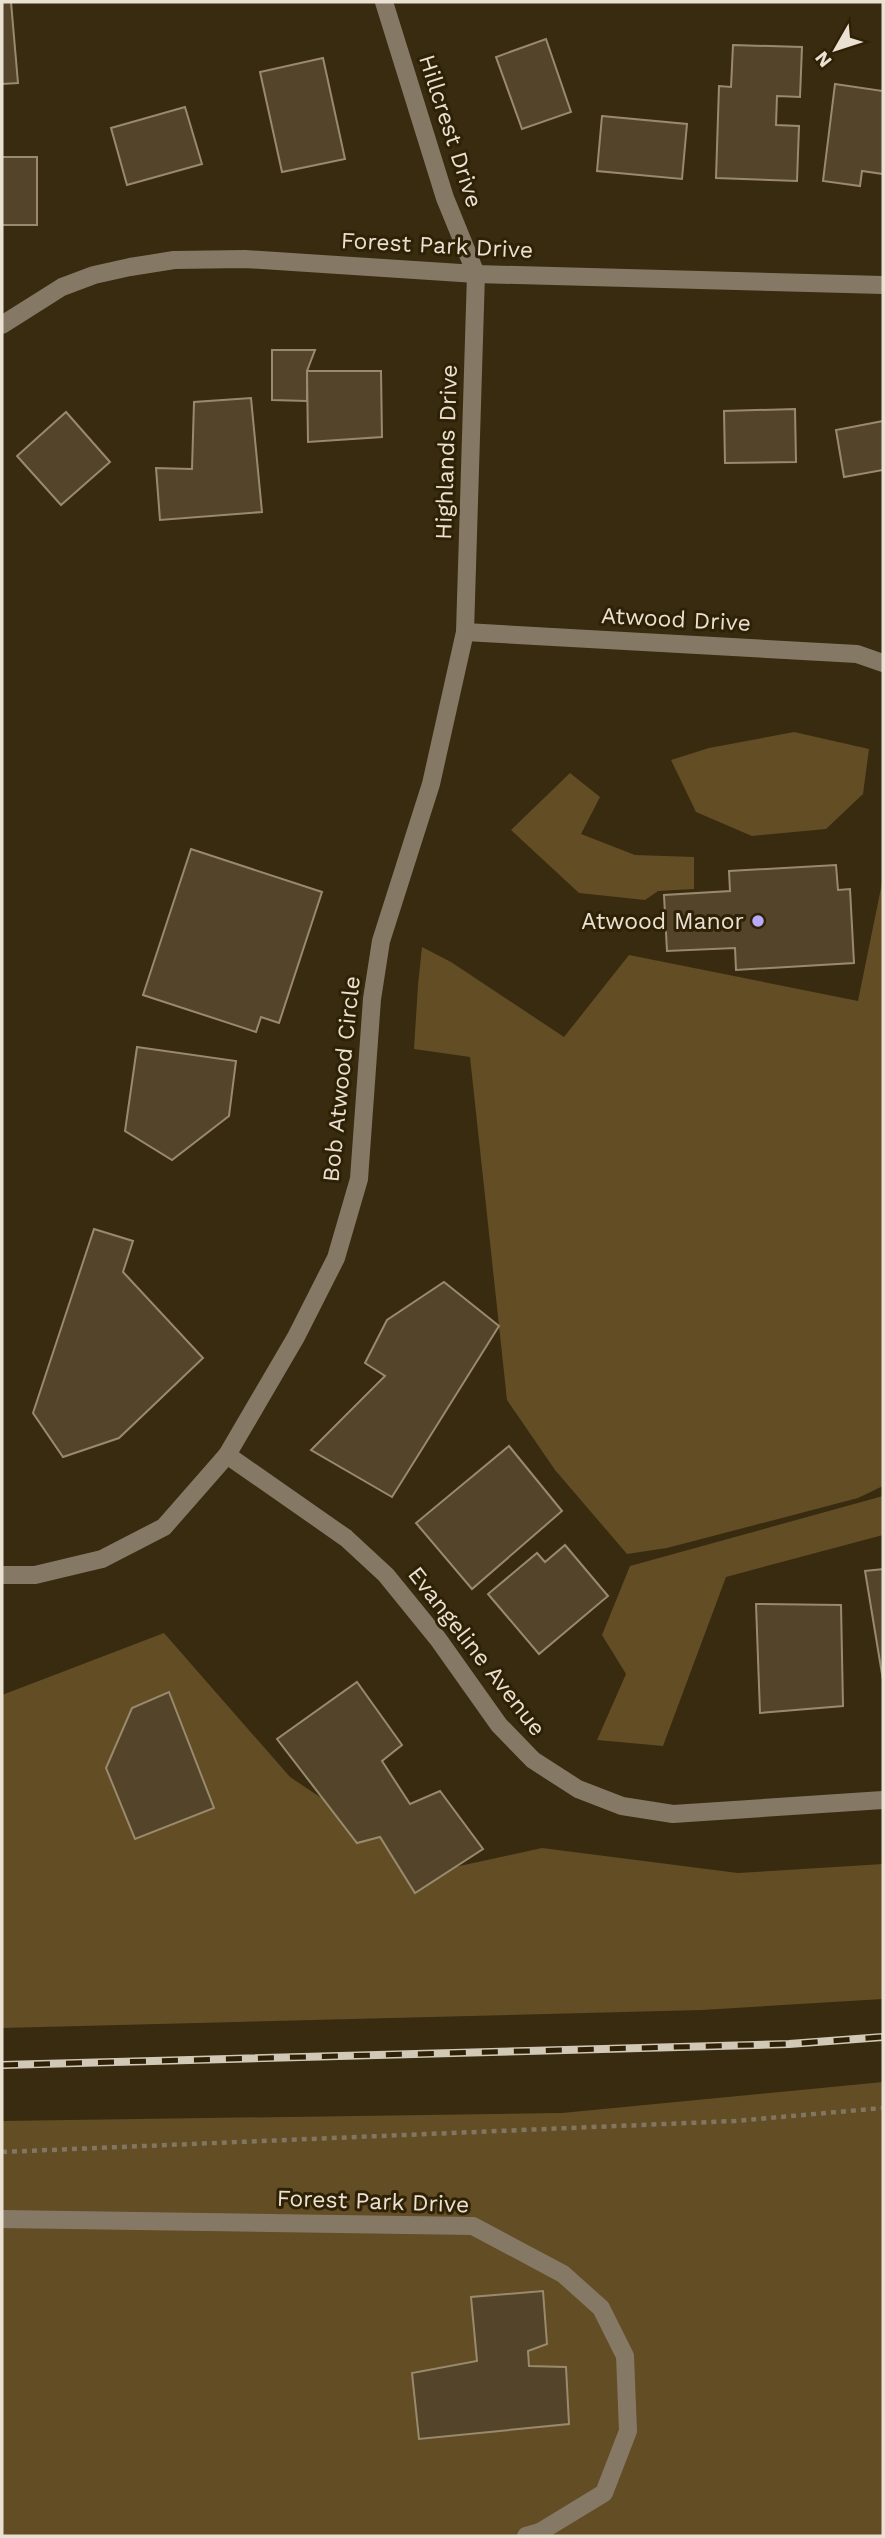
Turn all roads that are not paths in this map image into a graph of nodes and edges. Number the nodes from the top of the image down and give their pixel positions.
1 (384, 2) edge
2 (476, 274) junction
3 (883, 285) edge
4 (2, 325) edge
5 (465, 632) junction
6 (883, 663) edge
7 (227, 1455) junction
8 (2, 1575) edge
9 (883, 1800) edge
10 (2, 2219) edge
11 (526, 2536) edge

1 - 2 street, Hillcrest Drive
2 - 3 street, Forest Park Drive
2 - 4 street, Forest Park Drive
2 - 5 street, Highlands Drive
5 - 6 street, Atwood Drive
5 - 7 street, Bob Atwood Circle
7 - 8 street, Bob Atwood Circle
7 - 9 street, Evangeline Avenue
10 - 11 street, Forest Park Drive

